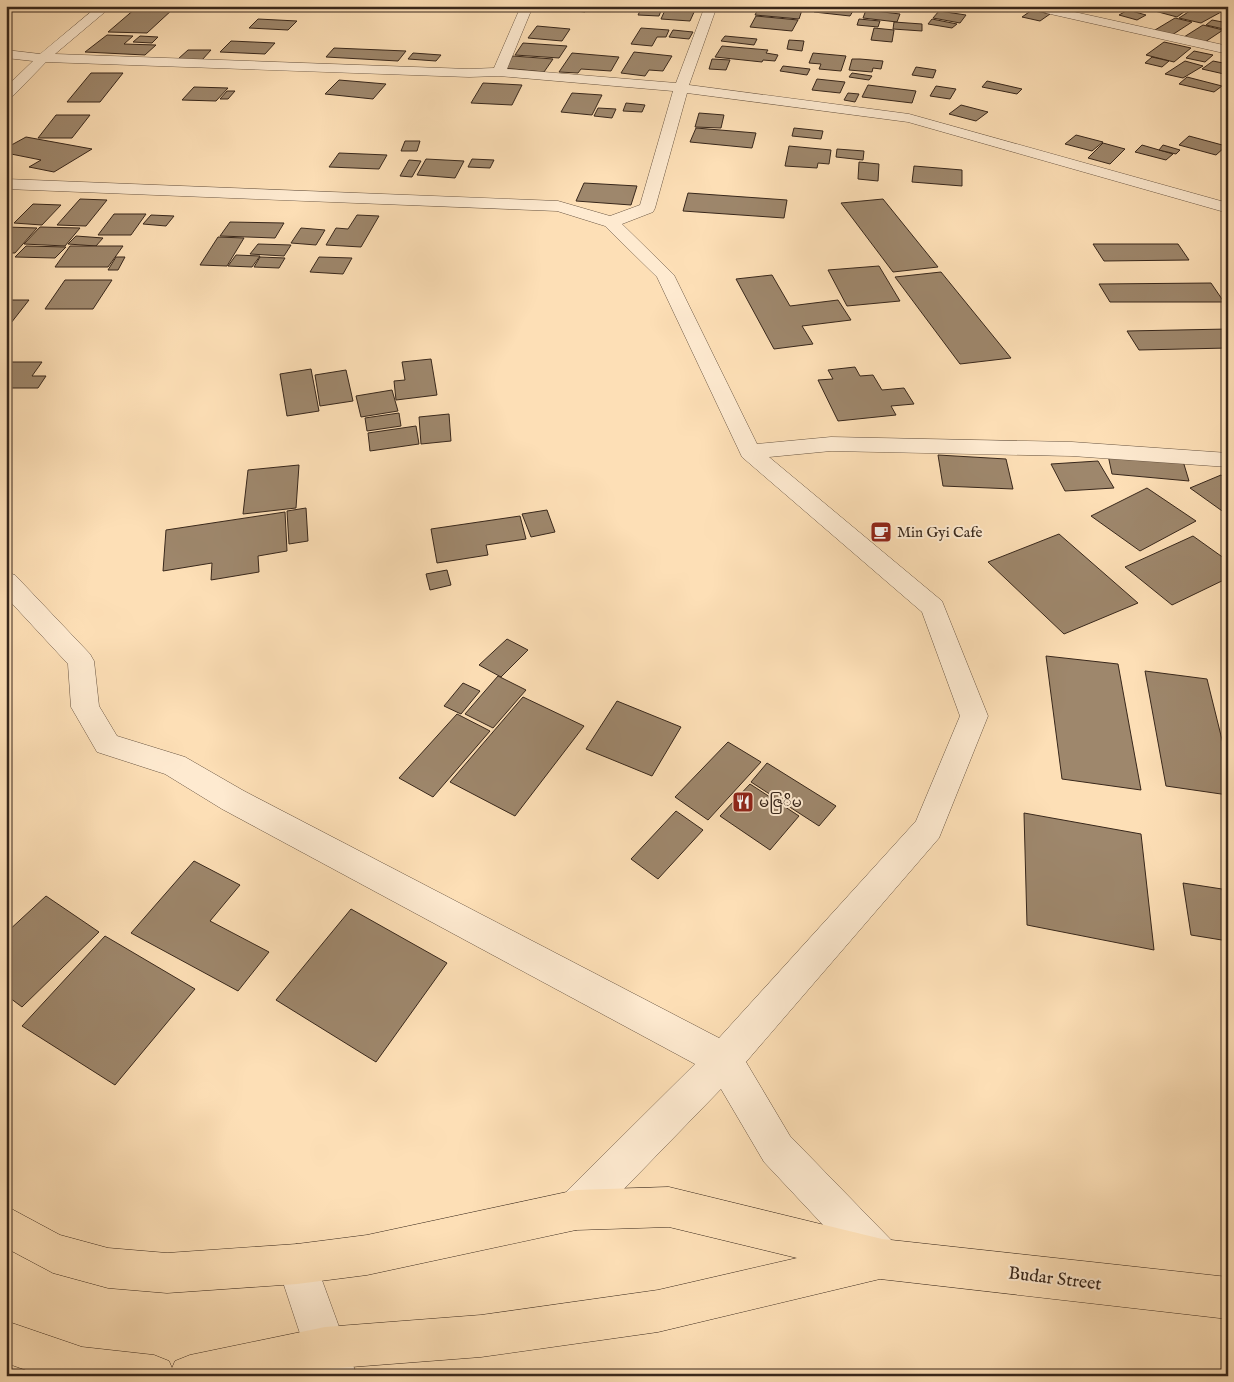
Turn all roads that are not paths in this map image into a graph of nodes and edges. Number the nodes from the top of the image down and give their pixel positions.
1 (106, 6) edge
2 (527, 6) edge
3 (711, 6) edge
4 (1057, 6) edge
5 (1228, 50) edge
6 (6, 54) edge
7 (43, 58) junction
8 (499, 72) junction
9 (680, 88) junction
10 (6, 95) edge
11 (6, 184) edge
12 (1228, 208) edge
13 (611, 222) junction
14 (750, 452) junction
15 (1228, 460) edge
16 (6, 581) edge
17 (724, 1060) junction
18 (576, 1210) junction
19 (6, 1226) edge
20 (882, 1258) junction
21 (297, 1264) junction
22 (1228, 1298) edge
23 (6, 1342) edge
24 (330, 1362) edge
25 (154, 1376) edge
26 (190, 1376) edge

1 - 7 street
2 - 8 street
3 - 9 street
4 - 5 street
6 - 7 street
7 - 8 street
7 - 10 street
8 - 9 street
9 - 12 street
9 - 13 street
11 - 13 street
13 - 14 street
14 - 15 street
14 - 17 street
16 - 17 street
17 - 18 street
17 - 20 street
18 - 20 main road
18 - 21 main road
19 - 21 main road
20 - 22 main road, Budar Street
20 - 24 main road
21 - 24 street
23 - 25 main road
24 - 26 main road

